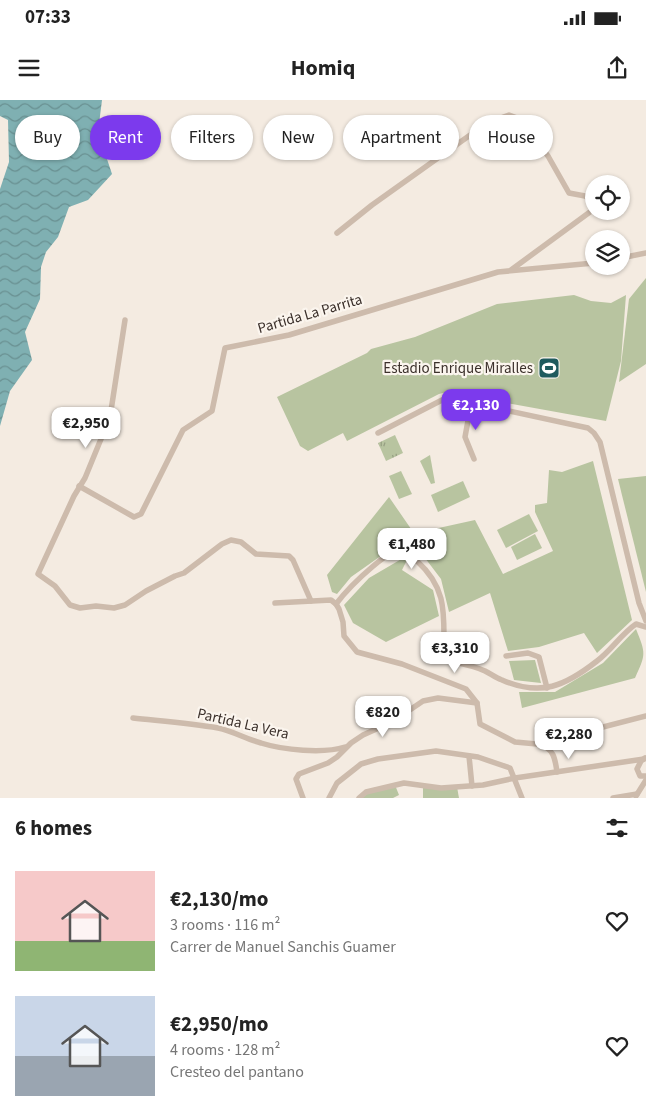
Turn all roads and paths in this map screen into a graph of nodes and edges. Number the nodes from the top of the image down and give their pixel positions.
1 (585, 196) edge
2 (585, 216) edge
3 (337, 233) dead end
4 (646, 253) edge
5 (630, 256) edge
6 (585, 264) edge
7 (511, 270) junction
8 (125, 320) dead end
9 (474, 404) junction
10 (378, 433) dead end
11 (474, 459) dead end
12 (79, 486) junction
13 (311, 601) junction
14 (275, 603) dead end
15 (639, 603) junction
16 (336, 604) junction
17 (646, 608) edge
18 (646, 620) edge
19 (646, 626) edge
20 (506, 656) dead end
21 (547, 688) junction
22 (477, 703) junction
23 (646, 716) edge
24 (133, 718) dead end
25 (537, 744) junction
26 (347, 747) junction
27 (469, 756) junction
28 (645, 758) edge
29 (626, 762) junction
30 (557, 772) junction
31 (637, 772) junction
32 (646, 776) edge
33 (515, 778) junction
34 (646, 780) edge
35 (472, 786) junction
36 (636, 796) edge
37 (303, 798) edge
38 (329, 798) edge
39 (359, 798) edge
40 (522, 798) edge
41 (613, 798) edge

1 - 3 street
2 - 7 street, Partida La Parrita
4 - 5 street
6 - 7 street, Partida La Parrita
7 - 12 street, Partida La Parrita
8 - 12 street
9 - 10 street
9 - 11 street
9 - 15 street
12 - 13 street
13 - 14 street
13 - 16 street
15 - 17 street
15 - 18 street
16 - 21 street
16 - 22 street
19 - 21 street
20 - 21 street
22 - 25 street
22 - 26 street
23 - 25 street
24 - 26 street, Partida La Vera
25 - 30 street
26 - 37 street
27 - 33 street
27 - 35 street
27 - 38 street
28 - 29 street
28 - 31 street
29 - 30 street
29 - 31 street
30 - 33 street
31 - 32 street
33 - 35 street
33 - 40 street
34 - 36 street
35 - 39 street
36 - 41 street

